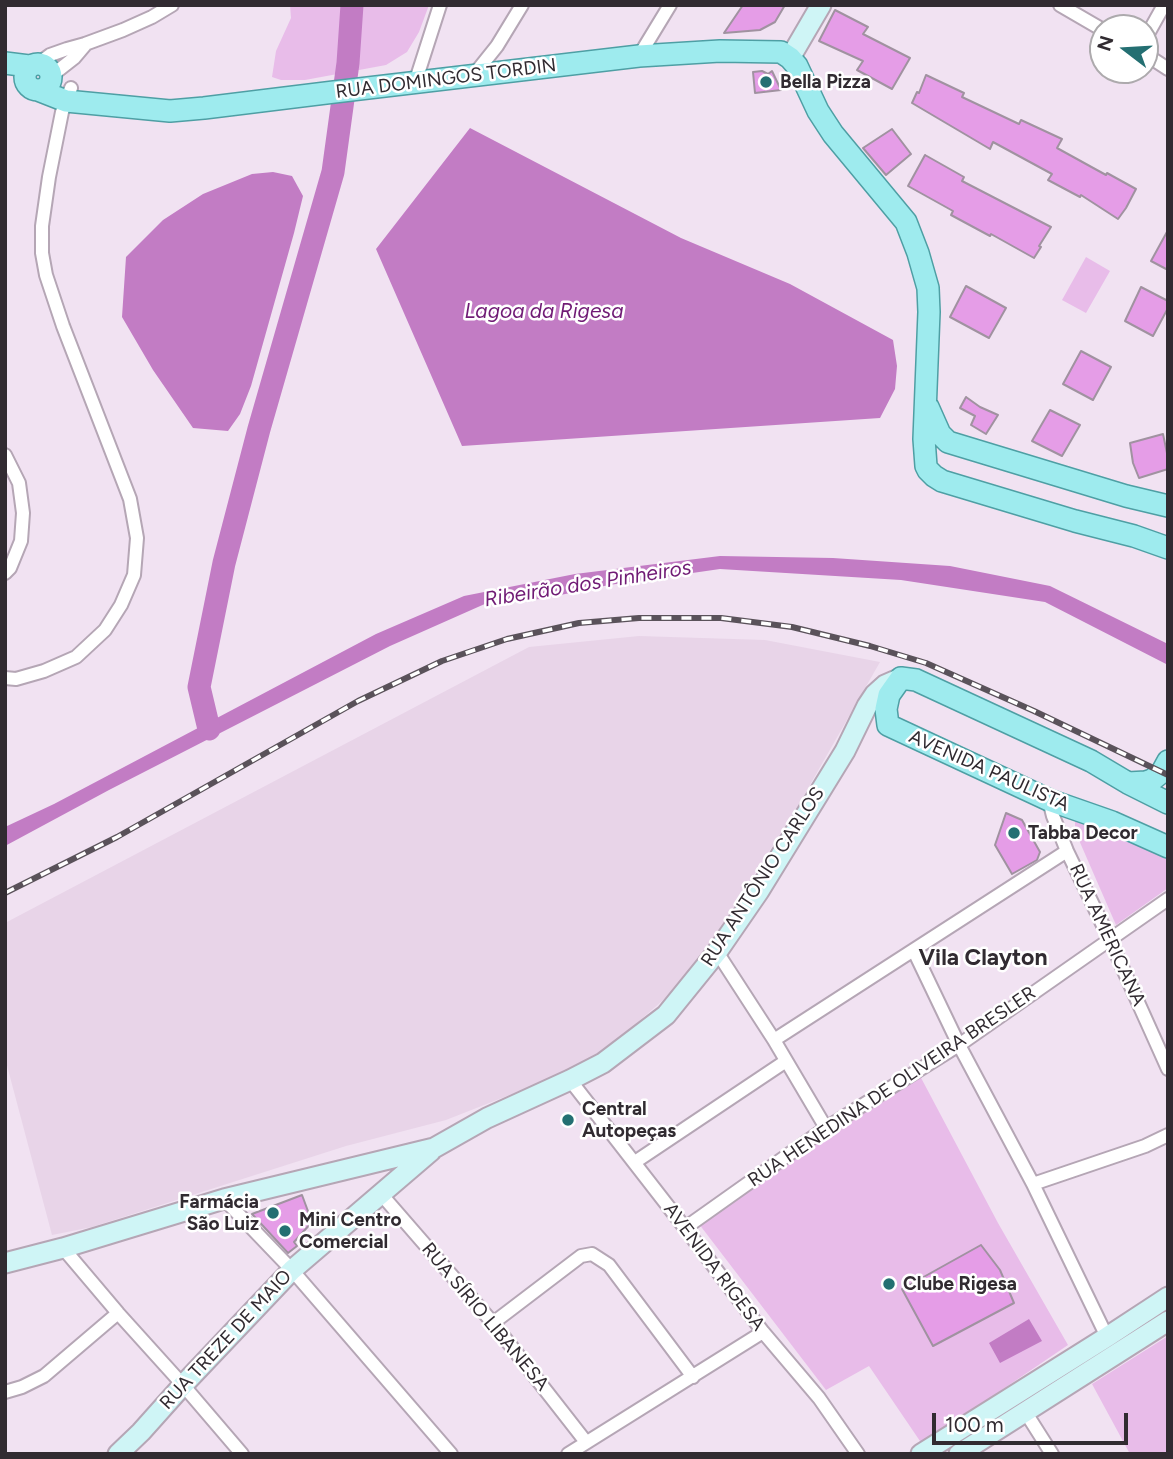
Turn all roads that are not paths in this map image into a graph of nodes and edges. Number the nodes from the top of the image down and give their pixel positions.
1 (172, 5) edge
2 (440, 5) edge
3 (522, 5) edge
4 (670, 5) edge
5 (821, 5) edge
6 (1060, 5) edge
7 (1089, 22) edge
8 (497, 46) junction
9 (639, 56) junction
10 (790, 58) junction
11 (5, 63) edge
12 (483, 75) junction
13 (40, 77) junction
14 (5, 80) edge
15 (415, 83) junction
16 (68, 95) junction
17 (926, 402) junction
18 (948, 442) junction
19 (5, 455) edge
20 (934, 476) junction
21 (1168, 506) edge
22 (1168, 548) edge
23 (5, 573) edge
24 (5, 678) edge
25 (901, 678) junction
26 (888, 726) junction
27 (853, 736) junction
28 (1168, 761) edge
29 (1128, 783) junction
30 (1049, 800) junction
31 (1168, 803) edge
32 (1168, 847) edge
33 (1067, 851) junction
34 (1168, 899) edge
35 (1110, 940) junction
36 (914, 951) junction
37 (718, 952) junction
38 (774, 1040) junction
39 (959, 1045) junction
40 (786, 1061) junction
41 (1168, 1069) edge
42 (570, 1080) junction
43 (826, 1128) junction
44 (1168, 1135) edge
45 (434, 1148) junction
46 (635, 1162) junction
47 (364, 1166) junction
48 (1033, 1184) junction
49 (224, 1199) junction
50 (376, 1199) junction
51 (685, 1227) junction
52 (63, 1248) junction
53 (5, 1264) edge
54 (292, 1270) junction
55 (1168, 1297) edge
56 (118, 1313) junction
57 (1168, 1321) edge
58 (494, 1323) junction
59 (763, 1332) junction
60 (1107, 1337) junction
61 (694, 1377) junction
62 (183, 1385) junction
63 (5, 1392) edge
64 (1026, 1413) junction
65 (586, 1442) junction
66 (118, 1454) edge
67 (242, 1454) edge
68 (451, 1454) edge
69 (568, 1454) edge
70 (858, 1454) edge
71 (921, 1454) edge
72 (959, 1454) edge
73 (1052, 1454) edge

1 - 13 street
2 - 15 street
3 - 8 street
4 - 9 street
5 - 10 main road
6 - 7 street
8 - 12 street
8 - 12 street
9 - 10 main road, RUA DOMINGOS TORDIN
9 - 12 main road, RUA DOMINGOS TORDIN
10 - 17 main road
11 - 13 main road, RUA DOMINGOS TORDIN
12 - 15 main road, RUA DOMINGOS TORDIN
13 - 14 main road, RUA DOMINGOS TORDIN
13 - 16 main road, RUA DOMINGOS TORDIN
15 - 16 main road, RUA DOMINGOS TORDIN
16 - 24 street
17 - 18 main road
17 - 20 main road
18 - 20 main road
18 - 21 main road
19 - 23 street
20 - 22 main road
25 - 26 main road
25 - 27 main road, RUA ANTÔNIO CARLOS
25 - 29 main road
26 - 27 main road
26 - 30 main road, AVENIDA PAULISTA
27 - 37 main road, RUA ANTÔNIO CARLOS
28 - 29 main road
29 - 31 main road
30 - 32 main road, AVENIDA PAULISTA
30 - 33 street, RUA AMERICANA
33 - 35 street, RUA AMERICANA
33 - 36 street
34 - 35 street, RUA HENEDINA DE OLIVEIRA BRESLER
35 - 39 street, RUA HENEDINA DE OLIVEIRA BRESLER
35 - 41 street, RUA AMERICANA
36 - 38 street
36 - 39 street
37 - 38 street
37 - 42 main road, RUA ANTÔNIO CARLOS
38 - 40 street
39 - 43 street, RUA HENEDINA DE OLIVEIRA BRESLER
39 - 48 street
40 - 43 street
40 - 46 street
42 - 45 main road, RUA ANTÔNIO CARLOS
42 - 46 street, AVENIDA RIGESA
43 - 51 street, RUA HENEDINA DE OLIVEIRA BRESLER
44 - 48 street
45 - 47 main road, RUA ANTÔNIO CARLOS
45 - 50 main road, RUA TREZE DE MAIO
46 - 51 street, AVENIDA RIGESA
47 - 49 main road, RUA ANTÔNIO CARLOS
47 - 50 main road
48 - 60 street
49 - 52 main road, RUA ANTÔNIO CARLOS
49 - 54 street
50 - 54 main road, RUA TREZE DE MAIO
50 - 58 street, RUA SÍRIO LIBANESA
51 - 59 street, AVENIDA RIGESA
52 - 53 main road, RUA ANTÔNIO CARLOS
52 - 56 street
54 - 62 main road, RUA TREZE DE MAIO
54 - 68 street
55 - 60 main road
56 - 62 street
56 - 63 street
57 - 64 main road
58 - 61 street
58 - 65 street, RUA SÍRIO LIBANESA
59 - 61 street
59 - 70 street, AVENIDA RIGESA
60 - 71 main road
61 - 65 street
62 - 66 main road, RUA TREZE DE MAIO
62 - 67 street
64 - 72 main road
64 - 73 street
65 - 69 street

